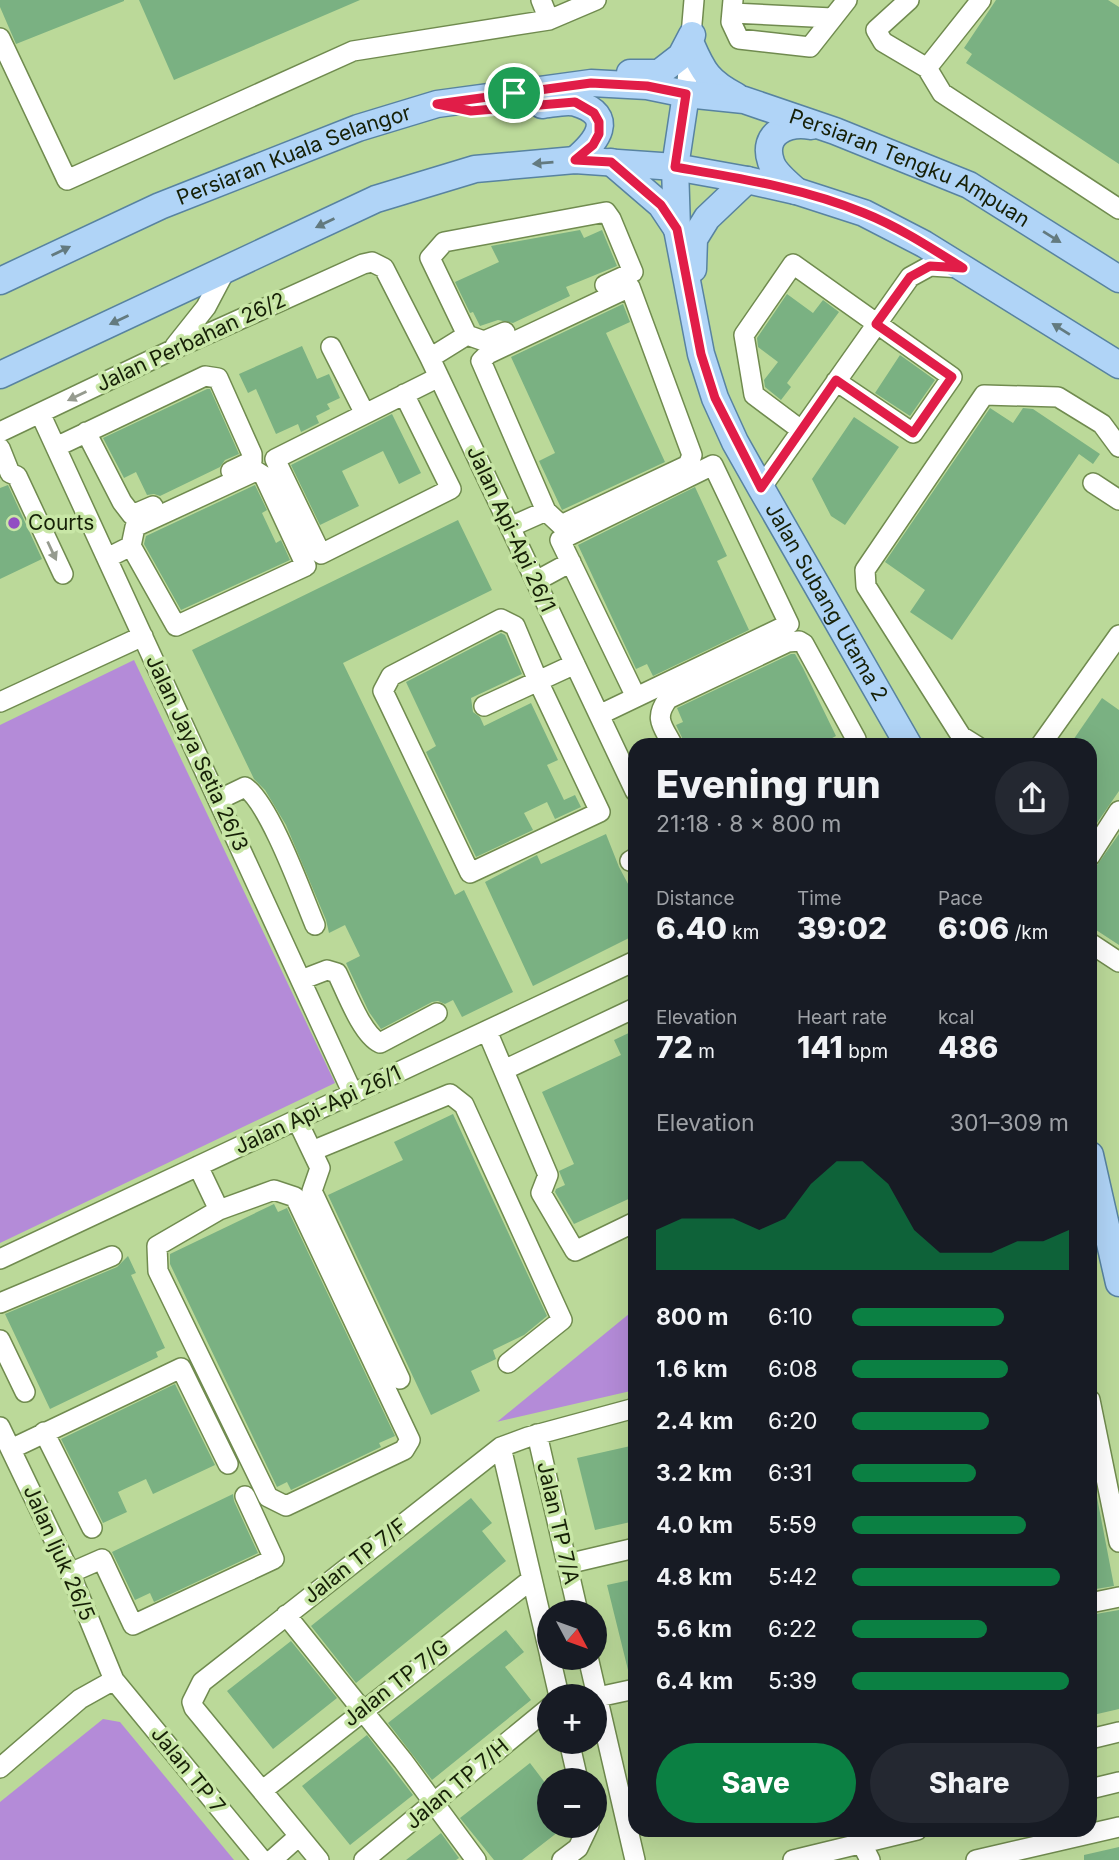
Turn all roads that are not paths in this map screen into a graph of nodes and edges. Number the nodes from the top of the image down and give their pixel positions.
1 (541, 0) edge
2 (596, 0) edge
3 (694, 0) edge
4 (846, 0) edge
5 (909, 0) edge
6 (981, 0) edge
7 (733, 6) edge
8 (832, 18) junction
9 (549, 20) junction
10 (0, 38) edge
11 (691, 40) junction
12 (927, 68) junction
13 (591, 83) junction
14 (686, 94) junction
15 (744, 100) junction
16 (437, 104) junction
17 (835, 131) junction
18 (575, 160) junction
19 (611, 162) junction
20 (675, 167) junction
21 (747, 180) junction
22 (796, 191) junction
23 (1119, 209) edge
24 (677, 229) junction
25 (384, 268) joint
26 (963, 268) junction
27 (225, 271) junction
28 (1119, 279) edge
29 (0, 281) edge
30 (691, 304) junction
31 (876, 324) junction
32 (467, 335) junction
33 (331, 346) dead end
34 (172, 350) junction
35 (430, 358) junction
36 (1119, 365) edge
37 (0, 375) edge
38 (439, 377) junction
39 (836, 380) junction
40 (404, 394) junction
41 (40, 413) junction
42 (365, 414) junction
43 (801, 430) junction
44 (0, 432) edge
45 (86, 432) junction
46 (56, 447) junction
47 (1119, 447) edge
48 (0, 448) edge
49 (5, 475) edge
50 (1093, 483) dead end
51 (761, 488) junction
52 (1119, 500) edge
53 (546, 511) junction
54 (510, 527) junction
55 (131, 546) junction
56 (107, 558) junction
57 (571, 562) junction
58 (62, 574) dead end
59 (536, 581) junction
60 (1119, 635) edge
61 (143, 636) junction
62 (575, 664) junction
63 (538, 681) junction
64 (3, 694) edge
65 (636, 696) junction
66 (484, 706) dead end
67 (599, 715) junction
68 (669, 738) edge
69 (850, 738) edge
70 (904, 738) edge
71 (964, 738) edge
72 (1046, 738) edge
73 (628, 776) edge
74 (218, 800) junction
75 (1119, 811) edge
76 (1097, 845) edge
77 (315, 925) dead end
78 (1097, 948) edge
79 (1119, 962) edge
80 (628, 964) edge
81 (301, 980) junction
82 (628, 1011) edge
83 (437, 1013) dead end
84 (487, 1031) junction
85 (504, 1070) junction
86 (353, 1094) junction
87 (298, 1120) junction
88 (312, 1151) junction
89 (198, 1166) junction
90 (1097, 1186) edge
91 (219, 1210) junction
92 (628, 1225) edge
93 (112, 1256) dead end
94 (0, 1259) edge
95 (1119, 1283) edge
96 (0, 1303) edge
97 (0, 1339) edge
98 (508, 1363) dead end
99 (400, 1379) dead end
100 (25, 1392) dead end
101 (628, 1410) edge
102 (0, 1427) edge
103 (44, 1433) junction
104 (537, 1434) junction
105 (1097, 1434) edge
106 (501, 1447) junction
107 (8, 1454) edge
108 (228, 1464) dead end
109 (245, 1496) dead end
110 (92, 1528) dead end
111 (1119, 1542) edge
112 (628, 1550) edge
113 (567, 1564) junction
114 (70, 1573) junction
115 (532, 1579) junction
116 (1119, 1597) edge
117 (537, 1600) edge
118 (575, 1600) edge
119 (1097, 1602) edge
120 (286, 1615) junction
121 (114, 1680) junction
122 (628, 1691) edge
123 (607, 1695) edge
124 (361, 1711) junction
125 (537, 1718) edge
126 (1119, 1732) edge
127 (607, 1733) edge
128 (1097, 1737) edge
129 (0, 1768) edge
130 (1119, 1782) edge
131 (1097, 1787) edge
132 (263, 1790) junction
133 (435, 1803) junction
134 (628, 1816) edge
135 (1119, 1827) edge
136 (1097, 1832) edge
137 (299, 1836) junction
138 (632, 1837) edge
139 (901, 1837) edge
140 (1076, 1837) edge
141 (583, 1838) edge
142 (866, 1852) edge
143 (262, 1860) edge
144 (272, 1860) edge
145 (319, 1860) edge
146 (363, 1860) edge
147 (476, 1860) edge
148 (562, 1860) edge
149 (635, 1860) edge
150 (793, 1860) edge
151 (976, 1860) edge

1 - 9 street
2 - 9 street
3 - 11 street
4 - 8 street
5 - 12 street
6 - 12 street
7 - 8 street
7 - 8 street
9 - 10 street
11 - 13 main road
11 - 14 street
11 - 15 main road
12 - 23 street
13 - 14 main road, Persiaran Kuala Selangor
13 - 16 main road, Persiaran Kuala Selangor
14 - 15 main road, Persiaran Tengku Ampuan
14 - 20 main road, Jalan Subang Utama 2
15 - 17 main road, Persiaran Tengku Ampuan
16 - 18 main road
29 -> 16 main road, Persiaran Kuala Selangor
17 - 22 main road
17 -> 28 main road, Persiaran Tengku Ampuan
18 - 19 main road
18 -> 27 main road
19 - 20 main road
19 - 24 main road
20 - 21 main road
20 - 24 main road, Jalan Subang Utama 2
21 - 22 main road
21 - 30 main road
22 - 26 main road
24 - 30 main road, Jalan Subang Utama 2
25 - 34 street, Jalan Perbahan 26/2
25 - 35 street, Jalan Api-Api 26/1
26 - 31 street
36 -> 26 main road
27 - 34 street
27 -> 37 main road
30 - 51 main road, Jalan Subang Utama 2
31 - 39 street
31 - 39 street
31 - 43 street
32 - 32 street
32 - 35 street
33 - 42 street
34 -> 41 street, Jalan Perbahan 26/2
35 - 38 street, Jalan Api-Api 26/1
38 - 40 street
38 - 54 street, Jalan Api-Api 26/1
39 - 43 street
40 - 42 street
40 - 42 street
41 - 44 street, Jalan Perbahan 26/2
41 - 46 street, Jalan Jaya Setia 26/3
43 - 51 street
45 - 45 street
45 - 46 street
46 - 56 street, Jalan Jaya Setia 26/3
47 - 71 street
48 - 49 street
49 -> 58 street
50 - 52 street
51 - 70 main road, Jalan Subang Utama 2
53 - 53 street
53 - 54 street
54 - 59 street, Jalan Api-Api 26/1
55 - 55 street
55 - 56 street
56 - 61 street, Jalan Jaya Setia 26/3
57 - 59 street
57 - 65 street
57 - 65 street
59 - 62 street, Jalan Api-Api 26/1
60 - 72 street
61 - 64 street
61 - 74 street, Jalan Jaya Setia 26/3
62 - 63 street
62 - 67 street, Jalan Api-Api 26/1
63 - 63 street
63 - 66 street
65 - 67 street
67 - 73 street, Jalan Api-Api 26/1
68 - 69 street
74 - 77 street
74 - 81 street, Jalan Jaya Setia 26/3
75 - 76 street
78 - 79 street
80 - 84 street, Jalan Api-Api 26/1
81 - 83 street
81 - 86 street, Jalan Jaya Setia 26/3
82 - 85 street
84 - 85 street
84 - 86 street, Jalan Api-Api 26/1
85 - 92 street
86 - 87 street, Jalan Api-Api 26/1
87 - 88 street
87 - 89 street, Jalan Api-Api 26/1
88 - 98 street
88 - 99 street
89 - 91 street
89 - 94 street, Jalan Api-Api 26/1
90 - 95 main road
91 - 91 street
93 - 96 street
97 - 100 street
101 - 104 street, Jalan TP 7/F
102 - 107 street, Jalan Ijuk 26/5
103 - 107 street
103 - 108 street
103 - 110 street
104 - 106 street, Jalan TP 7/F
104 - 113 street, Jalan TP 7/A
105 - 111 street
106 - 115 street
106 - 120 street, Jalan TP 7/F
107 - 114 street, Jalan Ijuk 26/5
109 - 114 street
112 - 113 street
113 - 118 street, Jalan TP 7/A
114 - 121 street, Jalan Ijuk 26/5
115 - 117 street
115 - 124 street, Jalan TP 7/G
116 - 119 street
120 - 124 street
120 - 132 street, Jalan TP 7/F
121 - 129 street
121 - 143 street, Jalan TP 7
122 - 123 street
124 - 132 street, Jalan TP 7/G
124 - 133 street
125 - 133 street, Jalan TP 7/H
126 - 128 street
127 - 134 street
130 - 131 street
132 - 137 street
133 - 146 street, Jalan TP 7/H
133 - 147 street
135 - 136 street
137 - 144 street
137 - 145 street
138 - 149 street
139 - 142 street
140 - 151 street
141 - 148 street
142 - 150 street

